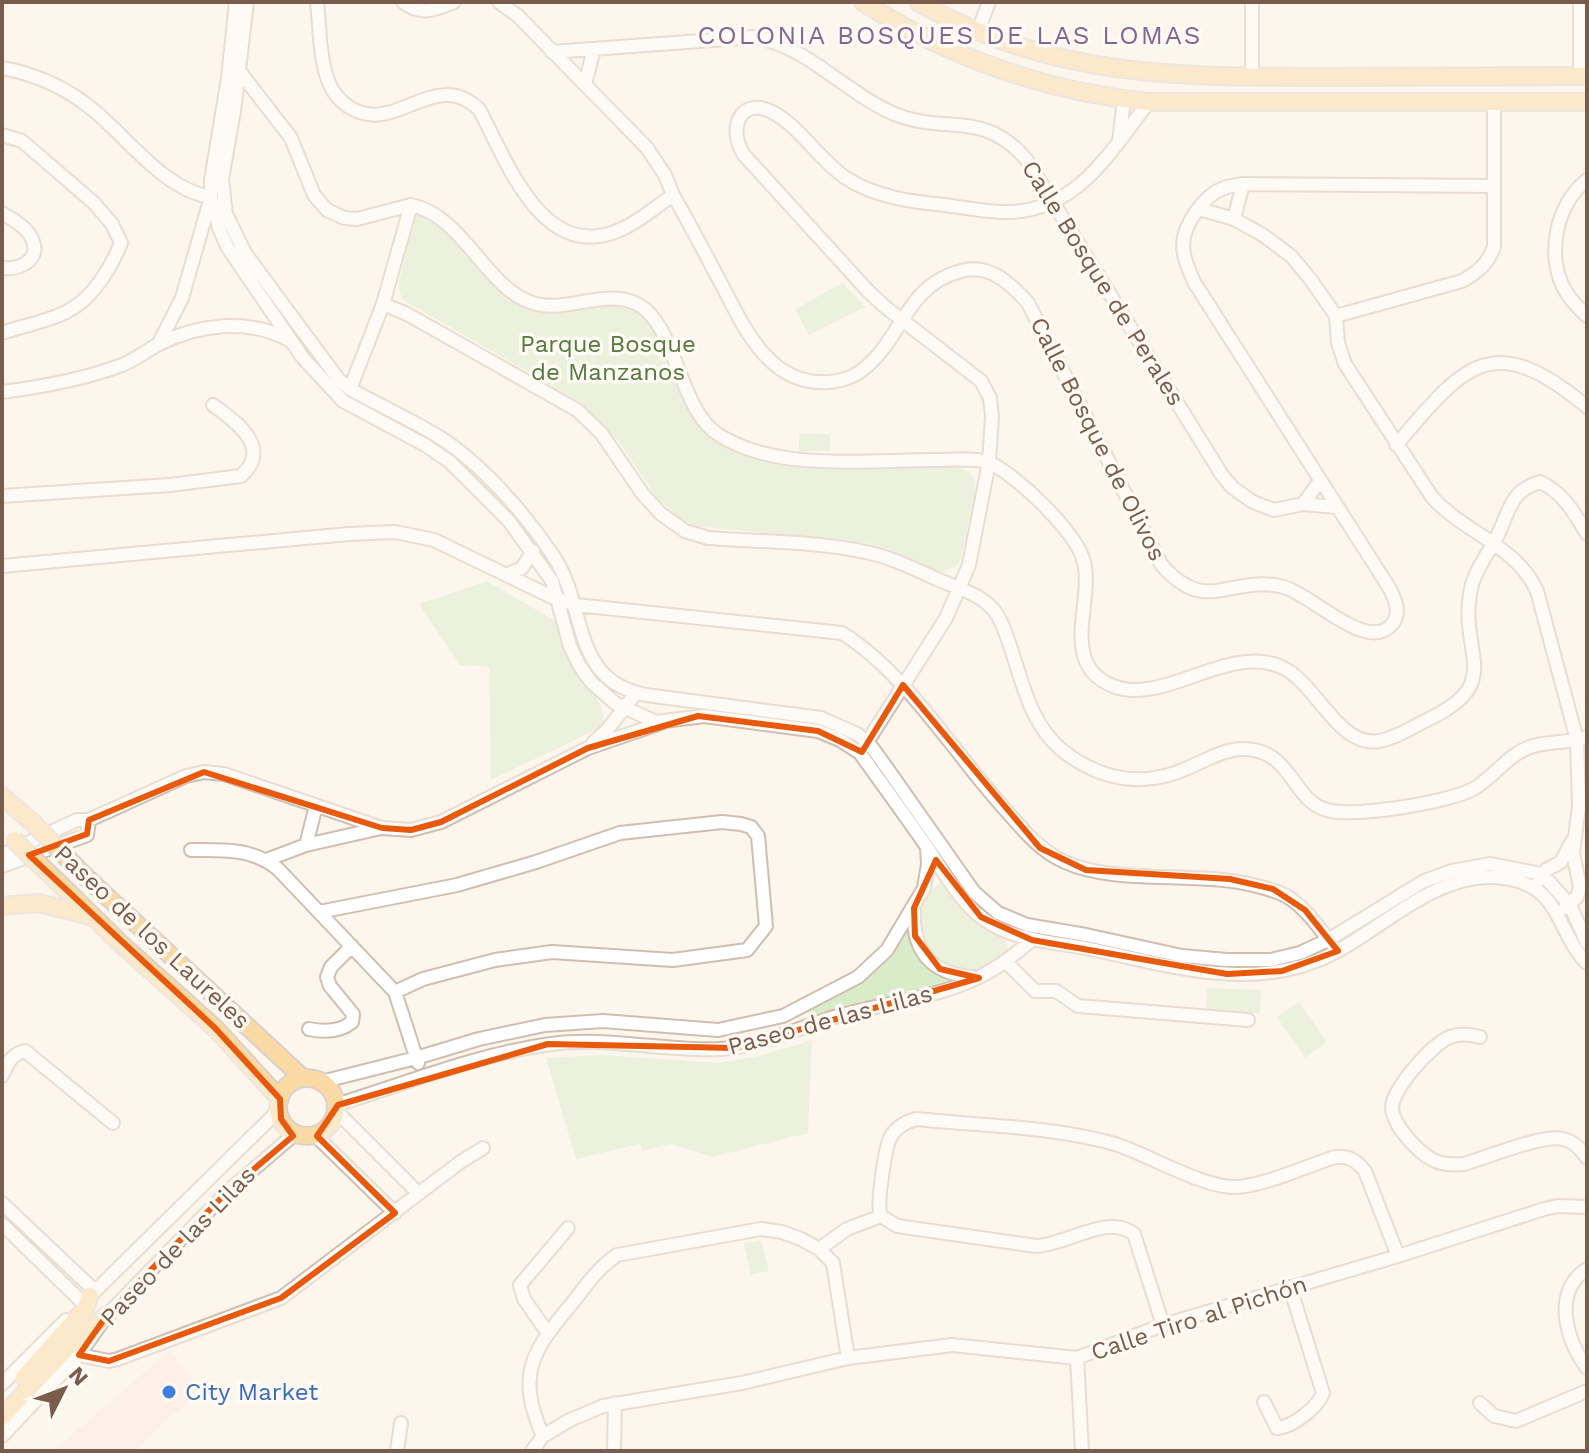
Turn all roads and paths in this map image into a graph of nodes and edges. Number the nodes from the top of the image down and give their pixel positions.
1 (236, 2) edge
2 (247, 2) edge
3 (317, 2) edge
4 (403, 2) edge
5 (454, 2) edge
6 (499, 2) edge
7 (918, 2) edge
8 (989, 2) edge
9 (1252, 2) edge
10 (1580, 2) edge
11 (871, 5) edge
12 (978, 31) junction
13 (594, 49) junction
14 (552, 52) junction
15 (2, 68) edge
16 (240, 72) junction
17 (1584, 76) edge
18 (1252, 77) junction
19 (585, 84) junction
20 (1124, 100) junction
21 (1494, 101) junction
22 (1149, 102) junction
23 (1587, 102) edge
24 (2, 135) edge
25 (1119, 141) junction
26 (1586, 182) edge
27 (1243, 184) junction
28 (1494, 186) junction
29 (673, 195) junction
30 (211, 197) junction
31 (1054, 202) junction
32 (411, 205) junction
33 (1199, 209) junction
34 (2, 213) edge
35 (1234, 219) junction
36 (233, 244) junction
37 (2, 268) edge
38 (383, 304) junction
39 (1336, 316) junction
40 (1587, 316) edge
41 (902, 318) junction
42 (2, 333) edge
43 (292, 341) junction
44 (158, 345) junction
45 (350, 389) junction
46 (2, 392) edge
47 (213, 405) dead end
48 (1587, 407) edge
49 (1396, 445) junction
50 (989, 462) junction
51 (1320, 481) junction
52 (2, 496) edge
53 (1303, 504) junction
54 (1336, 507) junction
55 (1587, 534) edge
56 (1494, 544) junction
57 (533, 551) junction
58 (2, 566) edge
59 (506, 575) junction
60 (960, 588) junction
61 (559, 599) junction
62 (576, 605) junction
63 (903, 685) junction
64 (641, 694) junction
65 (624, 709) junction
66 (641, 717) junction
67 (664, 722) junction
68 (620, 737) junction
69 (1582, 739) edge
70 (864, 747) junction
71 (588, 748) junction
72 (2, 796) edge
73 (316, 806) junction
74 (89, 820) junction
75 (382, 828) junction
76 (8, 835) edge
77 (1576, 835) junction
78 (306, 845) junction
79 (926, 845) junction
80 (191, 850) dead end
81 (2, 855) edge
82 (266, 860) junction
83 (1561, 862) junction
84 (2, 866) edge
85 (949, 869) junction
86 (1582, 872) edge
87 (1542, 874) junction
88 (1583, 885) edge
89 (1536, 889) junction
90 (921, 895) junction
91 (1570, 905) junction
92 (2, 906) edge
93 (914, 908) junction
94 (1555, 911) junction
95 (319, 912) junction
96 (92, 917) junction
97 (1032, 940) junction
98 (1328, 940) junction
99 (1587, 943) edge
100 (352, 946) junction
101 (1338, 951) junction
102 (1005, 961) junction
103 (1587, 963) edge
104 (979, 978) junction
105 (395, 992) junction
106 (229, 1010) junction
107 (1248, 1020) dead end
108 (215, 1028) junction
109 (309, 1029) dead end
110 (1480, 1037) dead end
111 (416, 1058) junction
112 (2, 1076) edge
113 (303, 1078) junction
114 (422, 1078) junction
115 (321, 1082) junction
116 (279, 1104) junction
117 (336, 1108) junction
118 (113, 1123) dead end
119 (296, 1133) junction
120 (315, 1135) junction
121 (483, 1148) dead end
122 (1587, 1158) edge
123 (418, 1193) junction
124 (2, 1203) edge
125 (1586, 1206) edge
126 (395, 1213) junction
127 (881, 1216) junction
128 (2, 1224) edge
129 (568, 1228) dead end
130 (819, 1249) junction
131 (1398, 1256) junction
132 (1587, 1269) edge
133 (1290, 1287) junction
134 (89, 1296) junction
135 (107, 1315) junction
136 (1163, 1325) junction
137 (547, 1332) junction
138 (79, 1355) junction
139 (848, 1358) junction
140 (1077, 1358) junction
141 (1587, 1368) edge
142 (2, 1384) edge
143 (1587, 1391) edge
144 (2, 1401) edge
145 (1264, 1402) dead end
146 (615, 1403) junction
147 (1480, 1403) dead end
148 (2, 1417) edge
149 (401, 1423) dead end
150 (2, 1436) edge
151 (543, 1436) junction
152 (397, 1451) edge
153 (532, 1451) edge
154 (614, 1451) edge
155 (1082, 1451) edge

1 - 30 street
2 - 16 street
3 - 29 street
4 - 5 street
6 - 14 street, Calle Bosque de Olivos
7 - 12 main road
8 - 12 street
9 - 18 street
10 - 17 street
11 - 20 main road
12 - 18 main road
13 - 14 street, Calle Bosque de Perales
13 - 19 street
13 - 31 street, Calle Bosque de Perales
14 - 19 street, Calle Bosque de Olivos
15 - 30 street
16 - 32 street
16 - 36 street
17 - 18 main road
19 - 29 street, Calle Bosque de Olivos
20 - 22 main road
20 - 25 street
21 - 22 main road
21 - 23 main road
21 - 28 street
22 - 25 street
24 - 42 street
25 - 31 street
26 - 40 street
27 - 28 street
27 - 33 street
27 - 35 street
28 - 39 street
29 - 41 street, Calle Bosque de Olivos
30 - 36 street
30 - 44 street
31 - 41 street
31 - 53 street, Calle Bosque de Perales
32 - 38 street
32 - 50 street
33 - 35 street
33 - 51 street, Calle Bosque de Olivos
34 - 37 street
35 - 39 street
36 - 43 street
36 - 45 street
38 - 45 street
38 - 60 street
39 - 49 street
41 - 50 street
41 - 54 street, Calle Bosque de Olivos
43 - 44 street
43 - 57 street
44 - 46 street
45 - 62 street
47 - 52 street
48 - 49 street
49 - 56 street
50 - 56 street
50 - 60 street
51 - 53 street
51 - 54 street, Calle Bosque de Olivos
53 - 54 street, Calle Bosque de Perales
55 - 56 street
56 - 69 street
57 - 59 street
57 - 61 street
58 - 59 street
59 - 61 street
60 - 63 street
60 - 69 street
61 - 62 street
61 - 65 street
62 - 63 street
62 - 64 street
63 - 70 street
63 - 98 street
64 - 65 street
64 - 66 street
64 - 70 street
65 - 66 street
65 - 71 street
66 - 67 street
66 - 68 street
67 - 68 street
67 - 70 street
68 - 71 street
69 - 77 street
70 - 79 street
70 - 85 street
71 - 75 street
72 - 106 main road, Paseo de los Laureles, bridge
73 - 74 street
73 - 75 street
73 - 78 street
74 - 81 street
74 - 84 street
75 - 78 street
76 - 96 main road, Paseo de los Laureles, bridge
77 - 83 street
77 - 86 street
78 - 82 street
79 - 85 street
79 - 90 street, Paseo de las Lilas
80 - 82 street
82 - 95 street
83 - 86 street
83 - 87 street
85 - 90 street, Paseo de las Lilas
85 - 97 street
85 - 98 street
86 - 88 street
87 - 89 street
87 - 91 street
87 - 98 street
88 - 91 street
89 - 94 street
89 - 101 street
90 - 93 street, Paseo de las Lilas
91 - 94 street
91 - 99 street
92 - 96 main road
93 - 104 street
93 - 111 street, Paseo de las Lilas
94 - 103 street
95 - 100 street
95 - 105 street
96 - 108 main road, Paseo de los Laureles
97 - 101 street
97 - 102 street, Paseo de las Lilas
98 - 101 street
100 - 105 street
100 - 109 street
102 - 104 street, Paseo de las Lilas
102 - 107 street
104 - 114 street, Paseo de las Lilas
105 - 111 street
106 - 108 main road
106 - 113 main road, Paseo de los Laureles
108 - 116 main road, Paseo de los Laureles
110 - 122 street
111 - 114 street
111 - 115 street, Paseo de las Lilas
112 - 118 street
113 - 115 main road
113 - 116 main road
114 - 117 street, Paseo de las Lilas
115 - 117 main road
116 - 119 main road
116 - 134 street, Paseo de las Lilas
117 - 120 main road
117 - 123 street
119 - 120 main road
119 - 135 street, Paseo de las Lilas
120 - 126 street
121 - 123 street
123 - 126 street
124 - 134 street
125 - 131 street, Calle Tiro al Pichón
126 - 138 street
127 - 130 street
127 - 131 street
127 - 136 street
128 - 134 street
129 - 137 street
130 - 137 street
130 - 139 street
131 - 133 street, Calle Tiro al Pichón
132 - 141 street
133 - 136 street, Calle Tiro al Pichón
133 - 145 street
134 - 142 street, Paseo de las Lilas
134 - 144 main road
135 - 138 street, Paseo de las Lilas
135 - 148 main road
136 - 140 street, Calle Tiro al Pichón
137 - 151 street
138 - 150 street, Paseo de las Lilas
139 - 140 street, Calle Tiro al Pichón
139 - 146 street, Calle Tiro al Pichón
140 - 155 street
143 - 147 street
146 - 151 street, Calle Tiro al Pichón
146 - 154 street
149 - 152 street
151 - 153 street, Calle Tiro al Pichón

